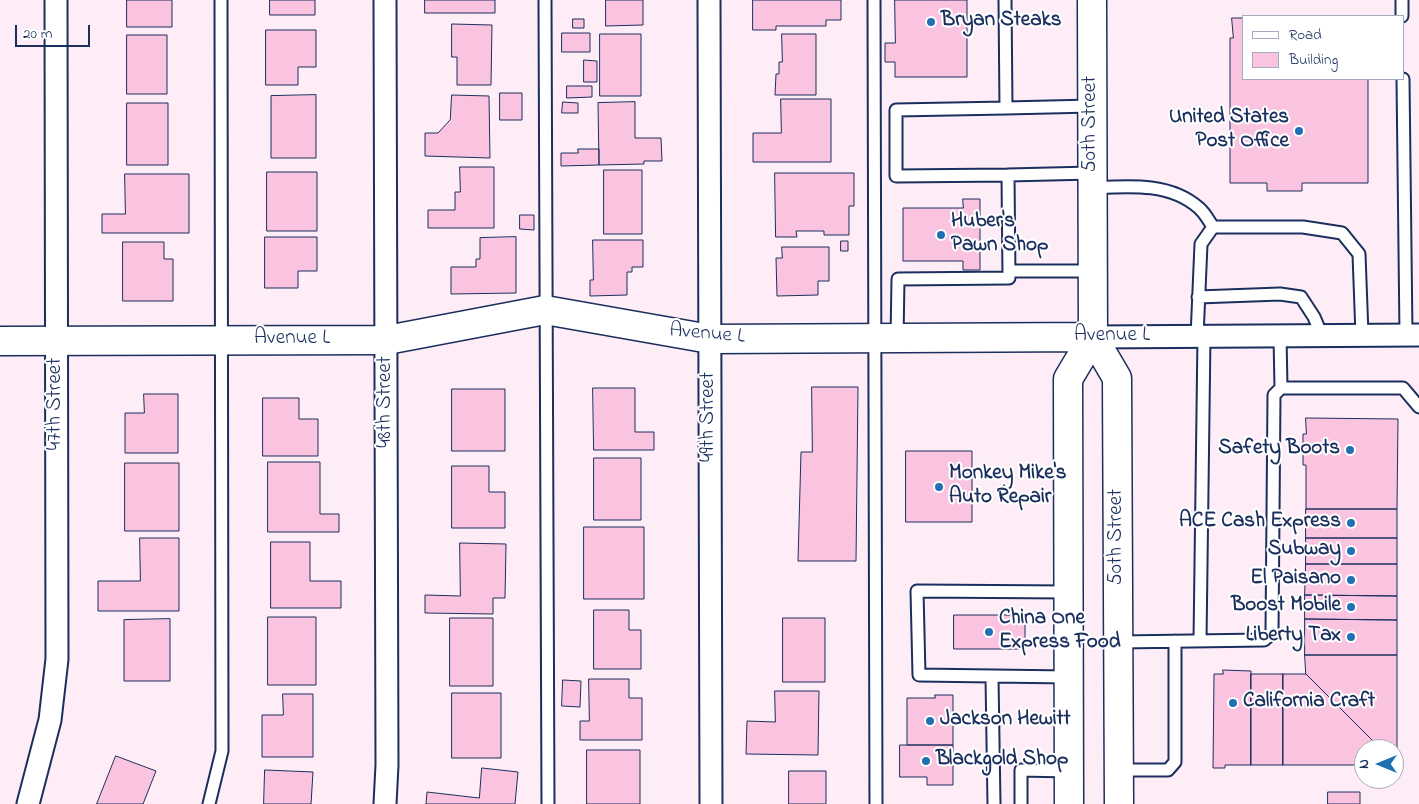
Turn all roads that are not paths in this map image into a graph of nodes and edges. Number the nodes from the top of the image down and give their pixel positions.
1 (56, 0) edge
2 (221, 0) edge
3 (386, 0) edge
4 (545, 0) edge
5 (709, 0) edge
6 (874, 0) edge
7 (1005, 0) edge
8 (1092, 0) edge
9 (1402, 0) edge
10 (1402, 15) edge
11 (1403, 80) edge
12 (1092, 106) junction
13 (1006, 108) junction
14 (1008, 175) junction
15 (1092, 180) junction
16 (1213, 227) junction
17 (1093, 270) junction
18 (1008, 271) junction
19 (1198, 297) junction
20 (545, 310) junction
21 (1362, 335) junction
22 (1412, 335) edge
23 (1201, 336) junction
24 (1280, 336) junction
25 (1322, 336) junction
26 (1093, 337) junction
27 (710, 339) junction
28 (886, 339) junction
29 (0, 340) edge
30 (222, 340) junction
31 (386, 340) junction
32 (57, 341) junction
33 (1281, 388) junction
34 (1419, 407) edge
35 (1068, 592) junction
36 (1175, 641) junction
37 (1200, 641) junction
38 (1119, 642) junction
39 (992, 677) junction
40 (1069, 677) junction
41 (1119, 770) junction
42 (1069, 771) junction
43 (28, 804) edge
44 (209, 804) edge
45 (385, 804) edge
46 (548, 804) edge
47 (711, 804) edge
48 (876, 804) edge
49 (994, 804) edge
50 (1022, 804) edge
51 (1069, 804) edge
52 (1119, 804) edge

1 - 32 street, 47th Street
2 - 30 lane
3 - 31 street, 48th Street
4 - 20 lane
5 - 27 street, 49th Street
6 - 28 lane
7 - 13 lane
8 - 12 main road, 50th Street
9 - 10 lane
11 - 22 lane
12 - 13 lane
12 - 15 main road, 50th Street
13 - 14 lane
14 - 15 lane
14 - 18 lane
15 - 16 lane
15 - 17 main road, 50th Street
16 - 19 lane
16 - 21 lane
17 - 18 lane
17 - 26 main road, 50th Street
18 - 28 lane
19 - 23 lane
19 - 25 lane
20 - 27 main road, Avenue L
20 - 31 main road, Avenue L
20 - 46 lane
21 - 22 street, Avenue L
21 - 25 street, Avenue L
23 - 24 street, Avenue L
23 - 26 street, Avenue L
23 - 37 lane
24 - 25 street, Avenue L
24 - 33 lane
26 - 28 main road, Avenue L
26 - 35 main road
26 - 38 main road, 50th Street
27 - 28 main road, Avenue L
27 - 47 street, 49th Street
28 - 48 lane
29 - 32 main road, Avenue L
30 - 31 main road, Avenue L
30 - 32 main road, Avenue L
30 - 44 lane
31 - 45 street, 48th Street
32 - 43 street, 47th Street
33 - 34 lane
33 - 37 lane
35 - 39 lane
35 - 40 main road
36 - 37 lane
36 - 38 lane
36 - 41 lane
38 - 41 main road, 50th Street
39 - 40 lane
39 - 49 lane
40 - 42 main road
41 - 52 main road, 50th Street
42 - 50 lane
42 - 51 main road

